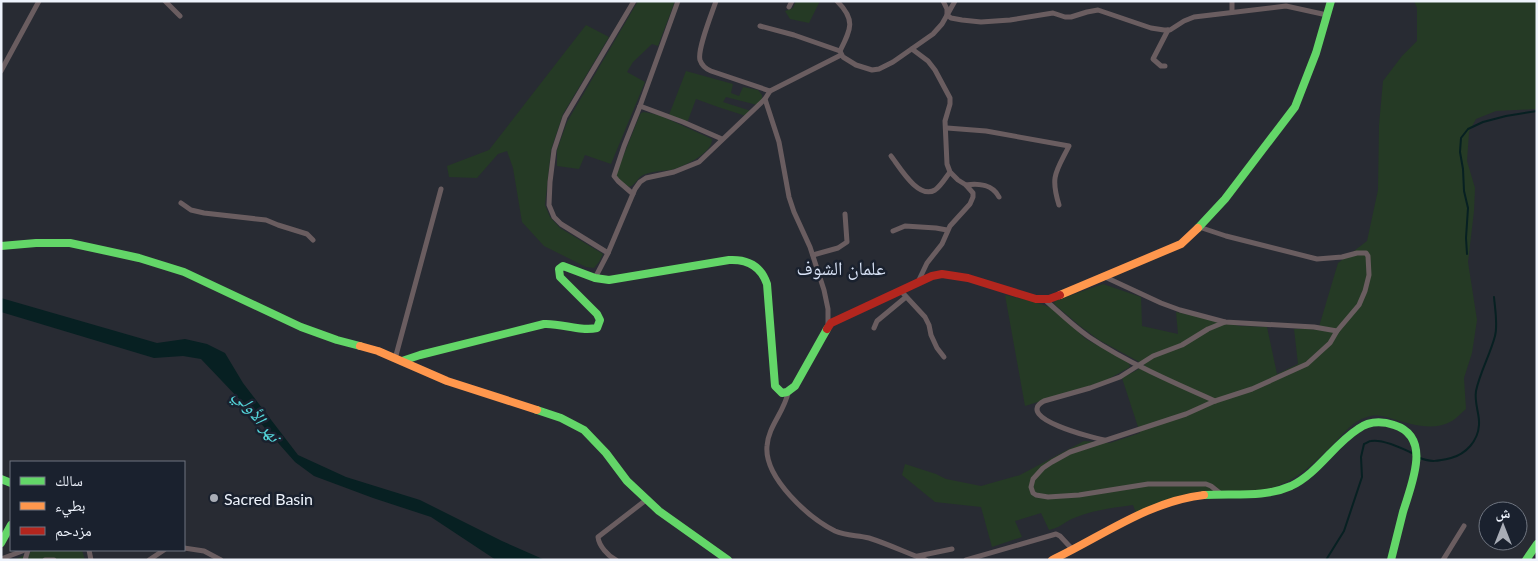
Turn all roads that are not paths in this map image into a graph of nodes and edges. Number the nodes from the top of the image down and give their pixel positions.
1 (39, 1) edge
2 (165, 1) edge
3 (634, 1) edge
4 (678, 1) edge
5 (716, 1) edge
6 (792, 1) edge
7 (837, 1) edge
8 (943, 1) edge
9 (955, 1) edge
10 (1232, 1) edge
11 (1331, 1) edge
12 (789, 7) dead end
13 (1232, 12) junction
14 (947, 15) junction
15 (1327, 15) junction
16 (180, 16) dead end
17 (760, 26) dead end
18 (1168, 30) junction
19 (912, 48) junction
20 (841, 53) junction
21 (1165, 66) dead end
22 (1, 71) edge
23 (770, 91) junction
24 (765, 99) junction
25 (640, 106) junction
26 (947, 128) junction
27 (722, 139) junction
28 (891, 156) dead end
29 (950, 172) junction
30 (966, 185) junction
31 (442, 189) dead end
32 (633, 194) junction
33 (999, 197) dead end
34 (181, 203) dead end
35 (1059, 205) dead end
36 (845, 214) dead end
37 (1199, 228) junction
38 (893, 230) dead end
39 (947, 230) junction
40 (313, 240) dead end
41 (1, 246) edge
42 (608, 253) junction
43 (813, 255) junction
44 (1105, 277) junction
45 (595, 278) junction
46 (917, 283) junction
47 (900, 290) junction
48 (906, 297) junction
49 (1044, 299) junction
50 (1225, 322) junction
51 (828, 326) junction
52 (874, 328) dead end
53 (1337, 331) junction
54 (944, 357) dead end
55 (399, 360) junction
56 (1139, 365) junction
57 (788, 393) junction
58 (1216, 402) junction
59 (1105, 440) junction
60 (1221, 494) junction
61 (646, 500) junction
62 (1464, 526) dead end
63 (10, 527) edge
64 (1, 543) edge
65 (1537, 544) edge
66 (185, 548) edge
67 (952, 548) dead end
68 (1073, 550) junction
69 (23, 551) edge
70 (162, 551) edge
71 (916, 556) junction
72 (1, 559) edge
73 (45, 560) edge
74 (54, 560) edge
75 (149, 560) edge
76 (221, 560) edge
77 (616, 560) edge
78 (728, 560) edge
79 (926, 560) edge
80 (966, 560) edge
81 (1052, 560) edge
82 (1390, 560) edge
83 (1442, 560) edge
84 (1526, 560) edge

1 - 22 street
2 - 16 street
3 - 42 street
4 - 25 street
5 - 23 street
6 - 12 street
7 - 20 street
8 - 14 street
9 - 14 street
10 - 13 street
11 - 15 street
13 - 15 street
13 - 18 street
14 - 18 street
14 - 19 street
15 - 37 street
17 - 20 street
18 - 21 street
19 - 20 street
19 - 26 street
20 - 23 street
23 - 24 street
24 - 27 street
24 - 43 street
25 - 27 street
25 - 32 street
26 - 29 street
26 - 35 street
27 - 32 street
28 - 29 street
29 - 30 street
30 - 33 street
30 - 39 street
31 - 55 street
32 - 42 street
34 - 40 street
36 - 43 street
37 - 44 street
37 - 53 street
38 - 39 street
39 - 46 street
41 - 55 street
42 - 45 street
43 - 51 street
44 - 49 street
44 - 50 street
45 - 55 street
45 - 57 street
46 - 47 street
46 - 49 street
47 - 48 street
47 - 51 street
48 - 52 street
48 - 54 street
49 - 56 street
50 - 53 street
50 - 56 street
51 - 57 street
53 - 58 street
55 - 61 street
56 - 58 street
56 - 59 street
57 - 71 street
58 - 59 street
59 - 60 street
60 - 68 street
60 - 82 street
61 - 77 street
61 - 78 street
62 - 83 street
63 - 64 street
65 - 84 street
66 - 76 street
67 - 71 street
68 - 80 street
68 - 81 street
69 - 72 street
70 - 75 street
71 - 79 street
73 - 74 street

